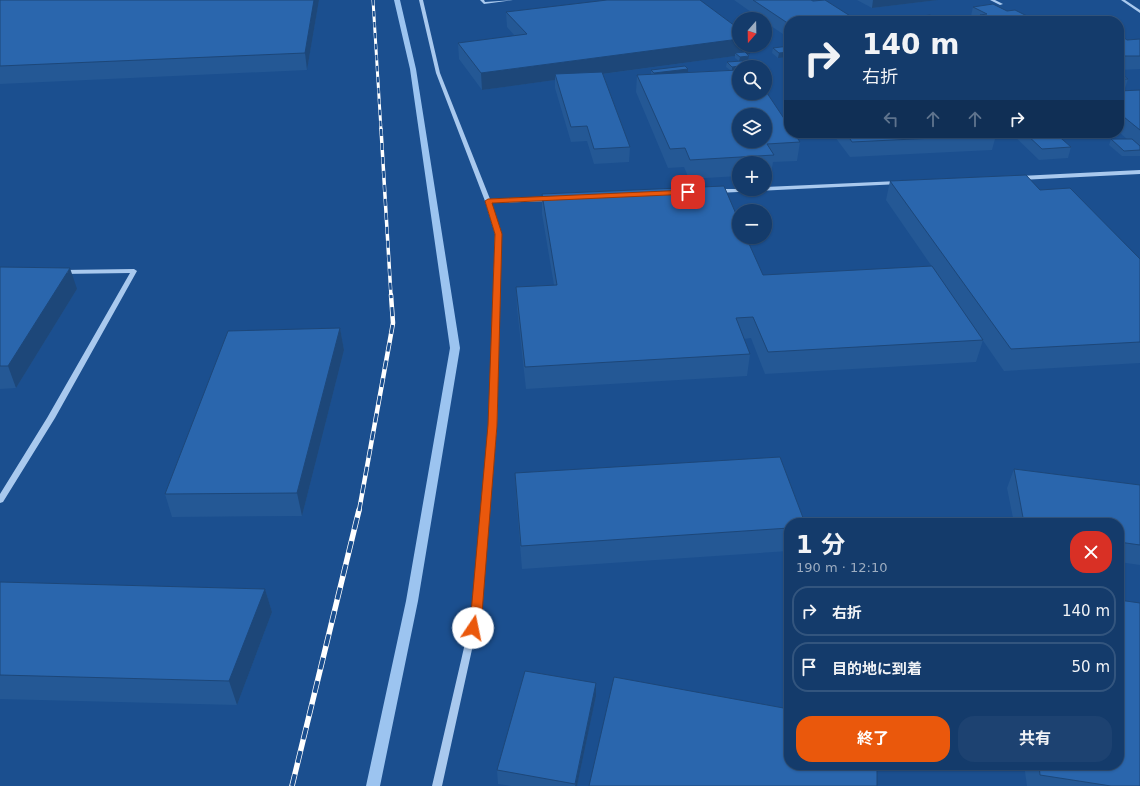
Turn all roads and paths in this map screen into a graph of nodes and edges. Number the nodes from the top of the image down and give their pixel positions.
1 (421, 0) edge
2 (482, 0) edge
3 (511, 0) edge
4 (992, 0) edge
5 (1123, 0) edge
6 (1001, 4) dead end
7 (1140, 12) edge
8 (1140, 172) edge
9 (1012, 178) edge
10 (901, 183) edge
11 (772, 189) edge
12 (732, 191) edge
13 (709, 192) edge
14 (559, 198) edge
15 (488, 201) junction
16 (55, 272) edge
17 (0, 500) edge
18 (437, 786) edge

1 - 15 street
2 - 3 street
4 - 6 street
5 - 7 street
8 - 9 street
10 - 11 street
12 - 13 street
14 - 15 street
15 - 18 street
16 - 17 street

